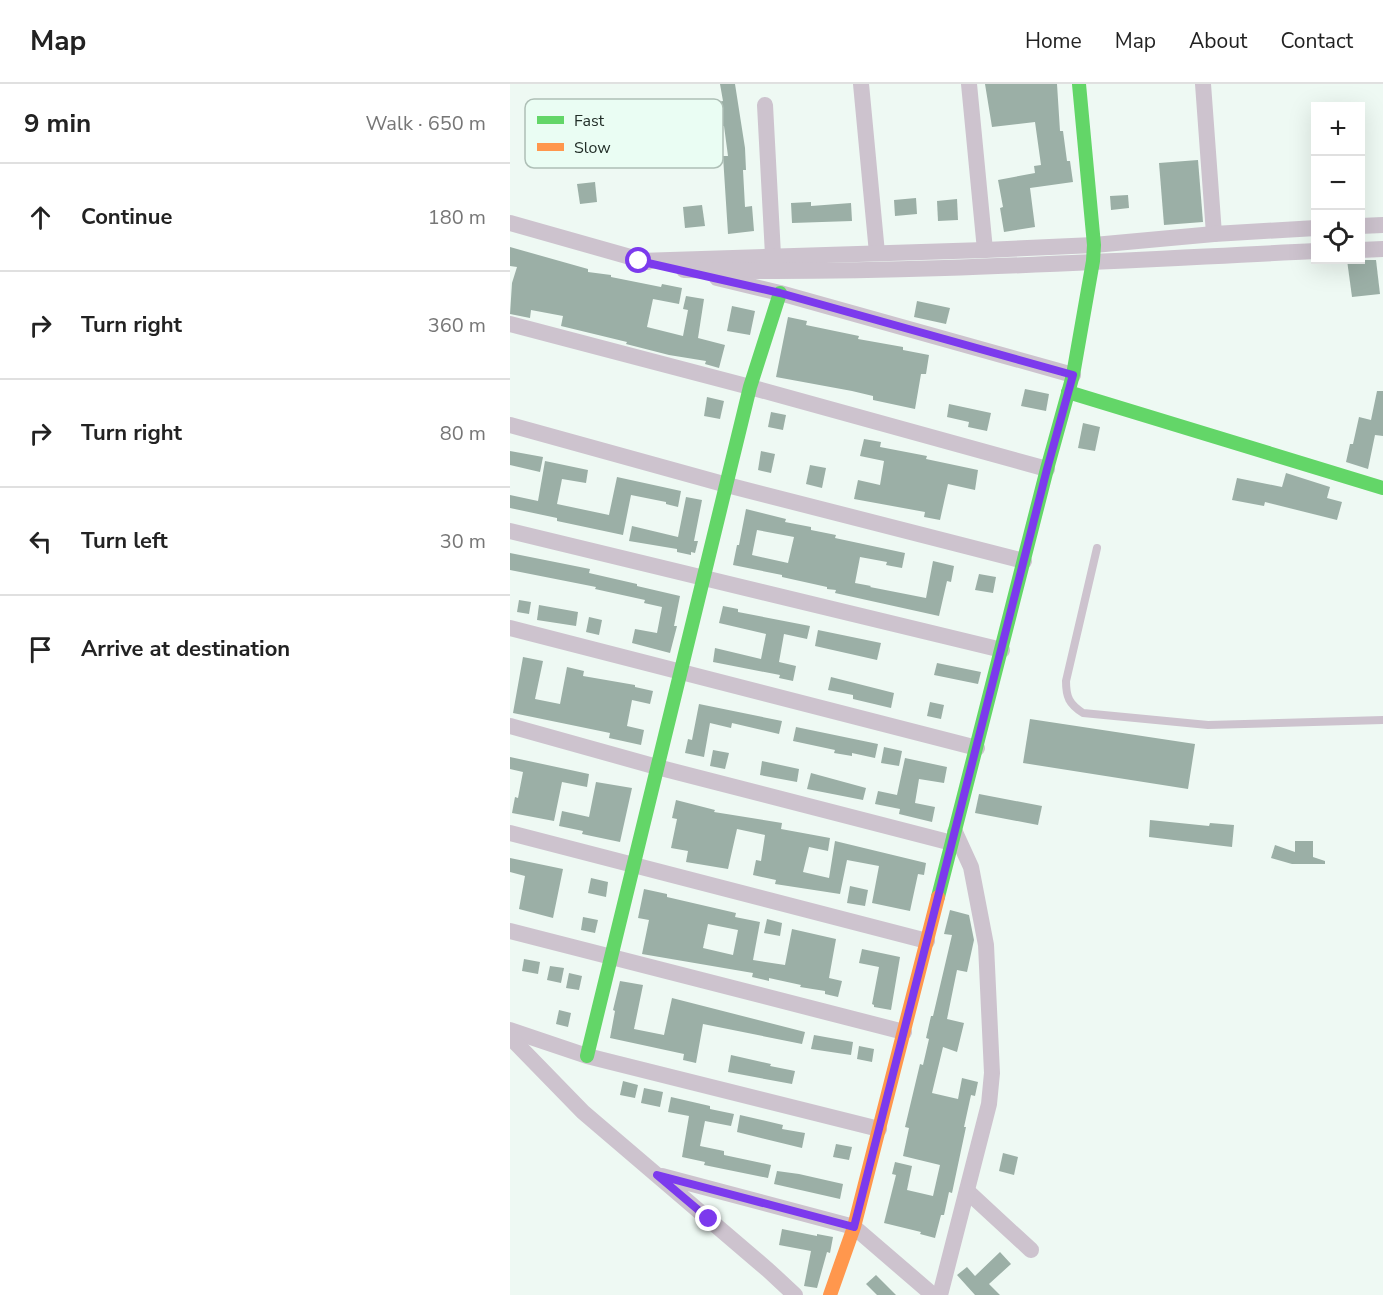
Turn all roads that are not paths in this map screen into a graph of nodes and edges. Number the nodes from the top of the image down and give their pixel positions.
1 (861, 84) edge
2 (969, 84) edge
3 (1079, 84) edge
4 (1203, 84) edge
5 (765, 105) dead end
6 (510, 223) edge
7 (1383, 225) edge
8 (1365, 226) edge
9 (1311, 228) edge
10 (1214, 234) junction
11 (1383, 249) edge
12 (985, 250) junction
13 (1365, 250) edge
14 (1311, 252) edge
15 (877, 253) junction
16 (1093, 253) junction
17 (773, 255) junction
18 (639, 261) junction
19 (684, 270) junction
20 (780, 293) junction
21 (510, 324) edge
22 (1073, 375) junction
23 (750, 387) junction
24 (1068, 392) junction
25 (510, 425) edge
26 (1047, 469) junction
27 (727, 485) junction
28 (1383, 488) edge
29 (510, 531) edge
30 (1097, 548) dead end
31 (1024, 561) junction
32 (704, 579) junction
33 (510, 628) edge
34 (1002, 650) junction
35 (681, 672) junction
36 (1383, 720) edge
37 (510, 726) edge
38 (977, 748) junction
39 (657, 767) junction
40 (510, 833) edge
41 (954, 838) junction
42 (634, 866) junction
43 (510, 931) edge
44 (927, 941) junction
45 (611, 957) junction
46 (510, 1029) edge
47 (904, 1032) junction
48 (510, 1037) edge
49 (587, 1056) junction
50 (879, 1129) junction
51 (657, 1175) junction
52 (967, 1191) junction
53 (854, 1227) junction
54 (1031, 1250) dead end
55 (795, 1295) edge
56 (830, 1295) edge
57 (933, 1295) edge
58 (939, 1295) edge

1 - 15 street
2 - 12 street
3 - 16 street
4 - 10 street
5 - 17 street
6 - 18 street
7 - 8 street
9 - 10 street
10 - 16 street
11 - 13 street
12 - 15 street
12 - 16 street
14 - 16 street
15 - 17 street
16 - 19 street
16 - 22 street
17 - 18 street
18 - 19 street
19 - 20 street
20 - 22 street
20 - 23 street
21 - 23 street
22 - 24 street
23 - 26 street
23 - 27 street
24 - 26 street
24 - 28 street
25 - 27 street
26 - 31 street
27 - 31 street
27 - 32 street
29 - 32 street
30 - 36 lane
31 - 34 street
32 - 34 street
32 - 35 street
33 - 35 street
34 - 38 street
35 - 38 street
35 - 39 street
37 - 39 street
38 - 41 street
39 - 41 street
39 - 42 street
40 - 42 street
41 - 44 street
41 - 52 street
42 - 44 street
42 - 45 street
43 - 45 street
44 - 47 street
45 - 47 street
45 - 49 street
46 - 49 street
47 - 50 street
48 - 51 street
49 - 50 street
50 - 53 street
51 - 53 street
51 - 55 street
52 - 54 street
52 - 58 street
53 - 56 street
53 - 57 street

